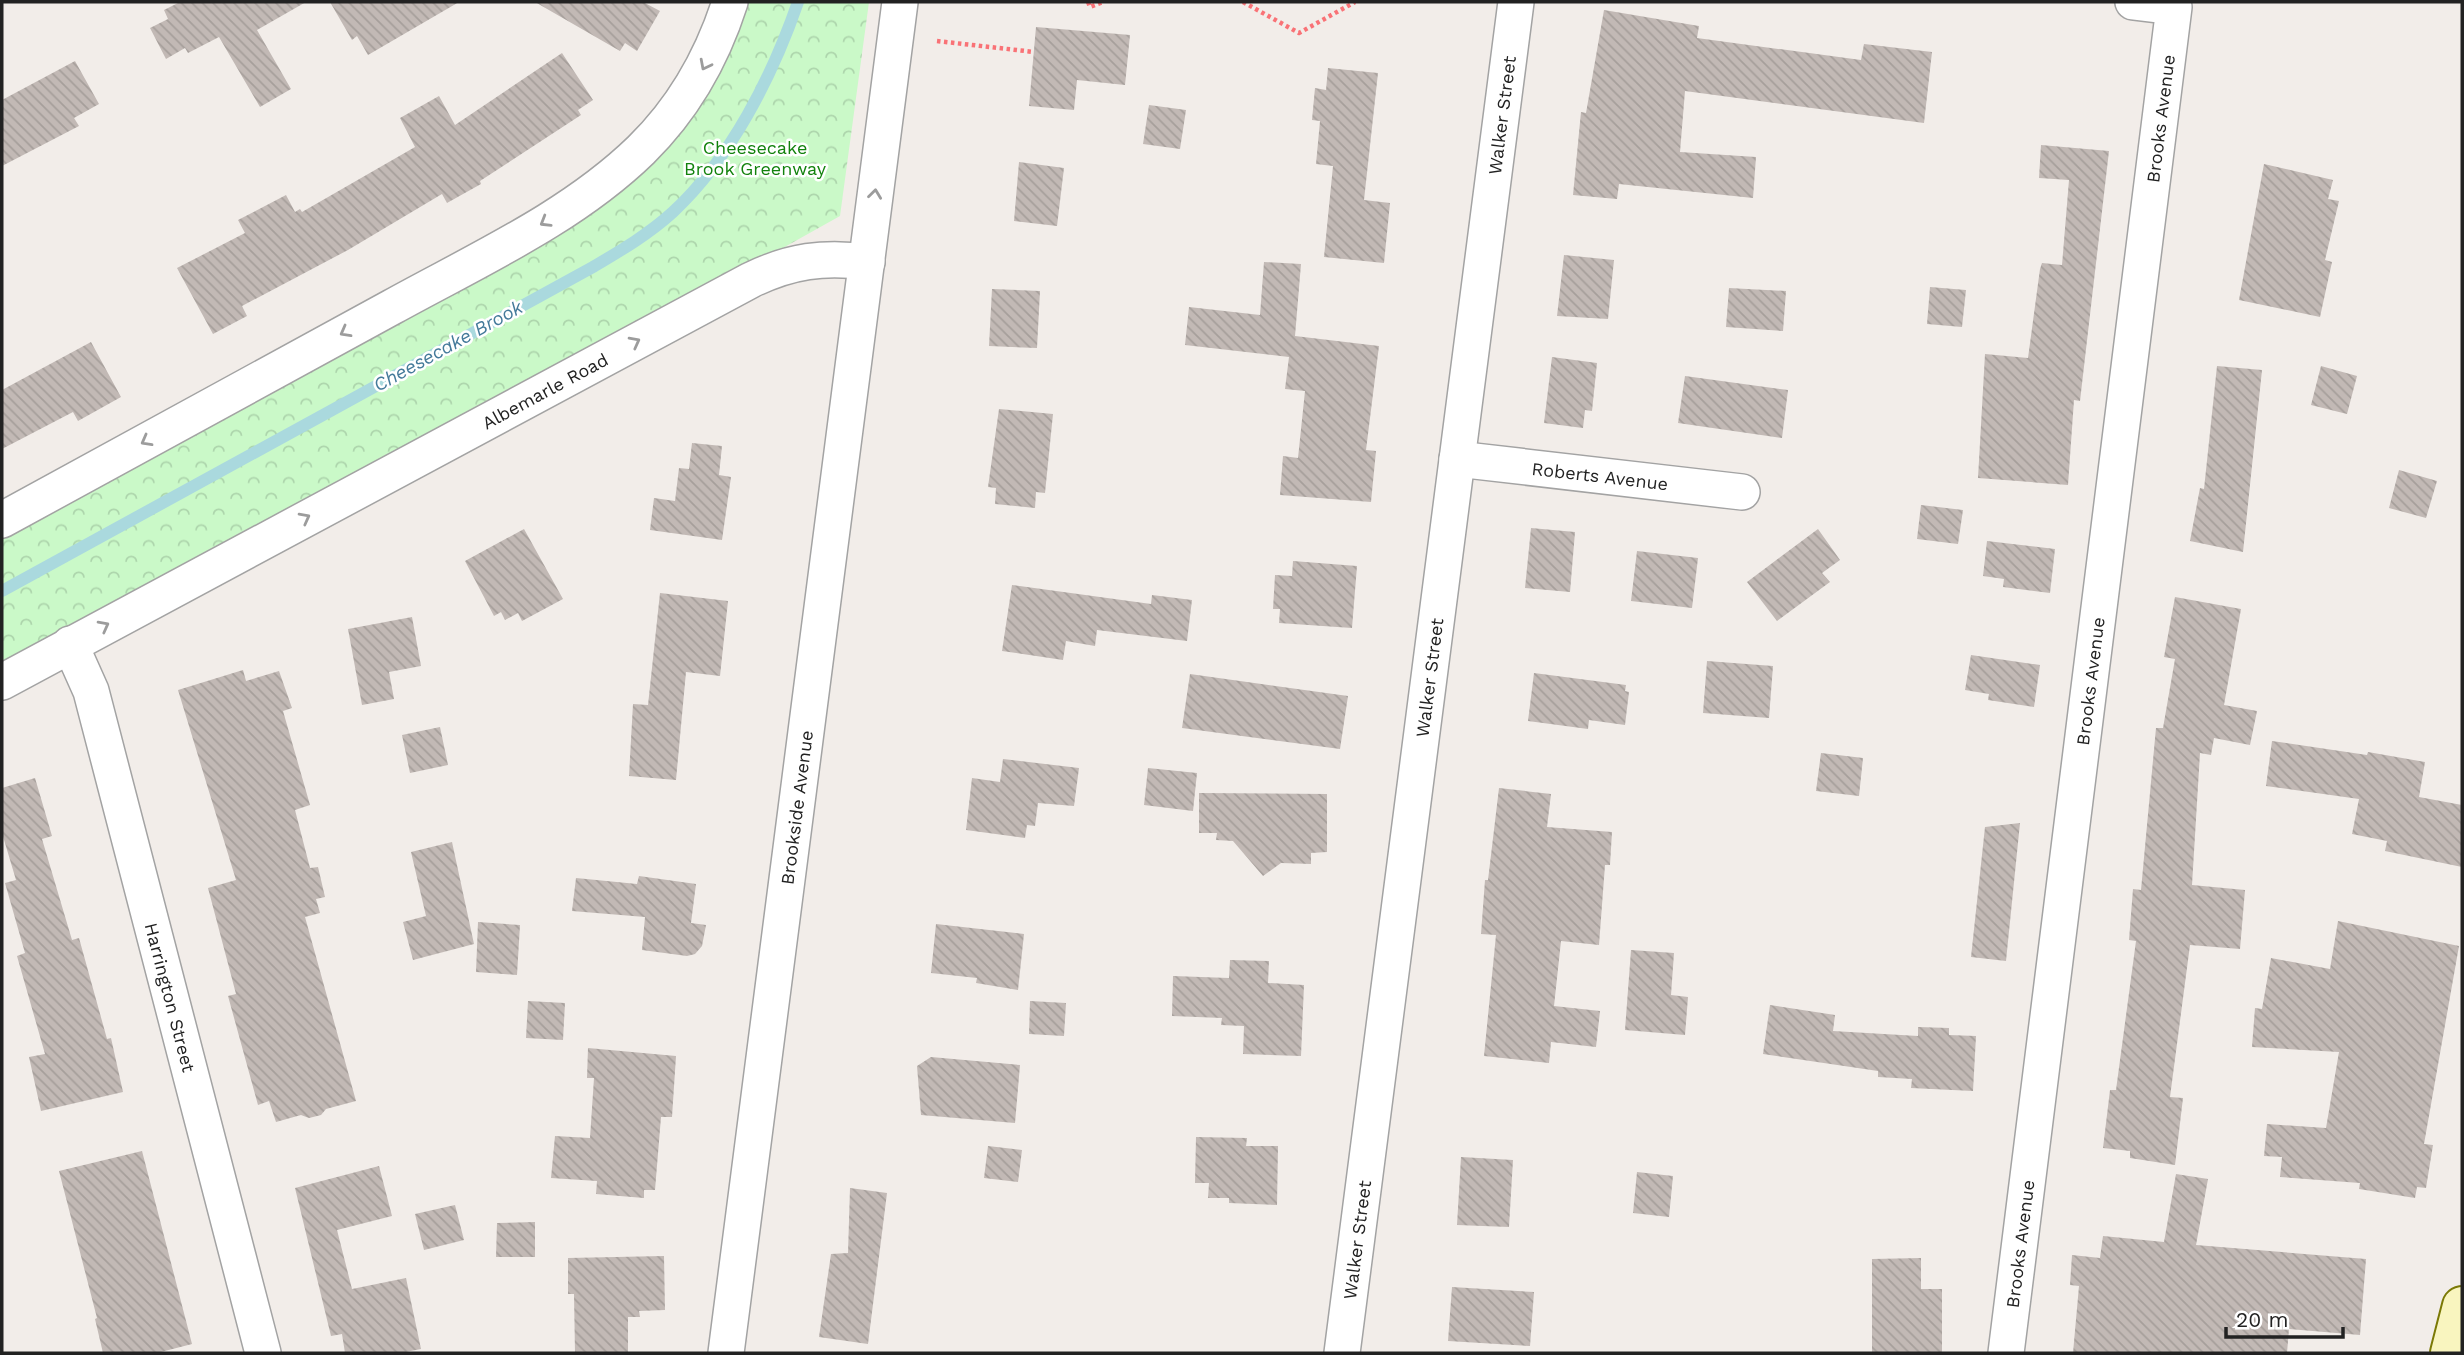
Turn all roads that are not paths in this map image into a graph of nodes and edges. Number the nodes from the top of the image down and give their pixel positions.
1 (730, 2) edge
2 (900, 2) edge
3 (1516, 2) edge
4 (2133, 2) edge
5 (867, 262) junction
6 (1457, 459) junction
7 (1742, 492) dead end
8 (2, 520) edge
9 (69, 644) junction
10 (2, 682) edge
11 (2462, 1306) edge
12 (262, 1353) edge
13 (726, 1353) edge
14 (1342, 1353) edge
15 (2006, 1353) edge
16 (2450, 1353) edge

1 -> 8 street
5 -> 2 street
3 - 6 street, Walker Street
4 - 15 street, Brooks Avenue
9 -> 5 street, Albemarle Road
5 - 13 street, Brookside Avenue
6 - 7 street, Roberts Avenue
6 - 14 street, Walker Street
9 - 10 street, Albemarle Road
9 - 12 street, Harrington Street
11 - 16 street

